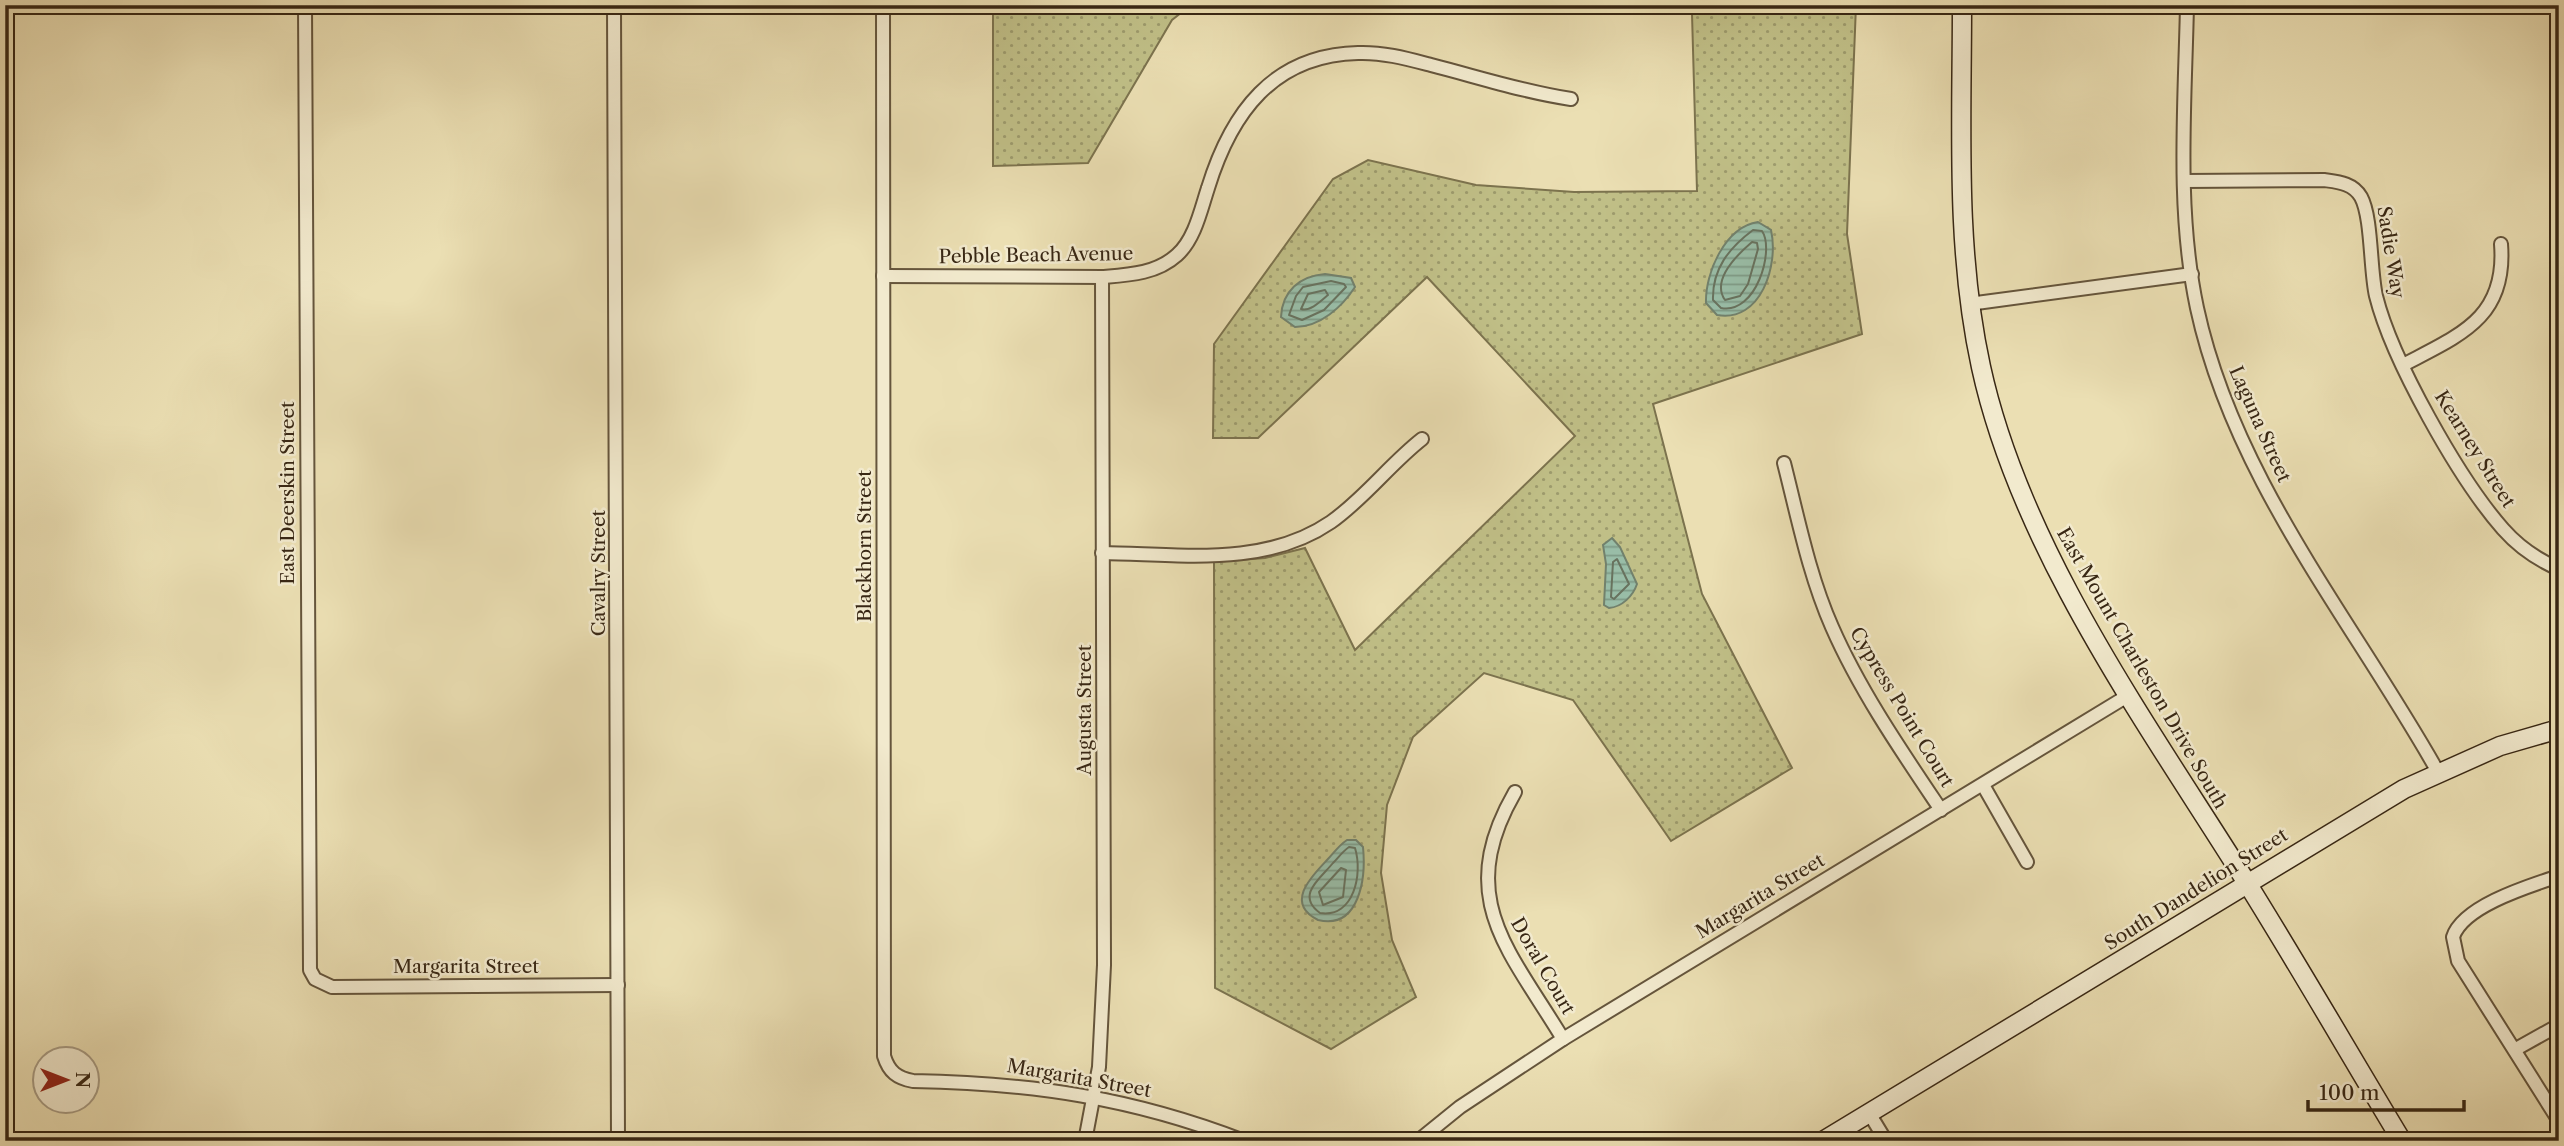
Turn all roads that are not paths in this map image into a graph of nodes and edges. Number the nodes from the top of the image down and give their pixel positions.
1 (480, 5) edge
2 (594, 5) edge
3 (614, 5) edge
4 (883, 5) edge
5 (1962, 5) edge
6 (2187, 5) edge
7 (5, 6) edge
8 (305, 6) edge
9 (1572, 99) dead end
10 (2185, 181) junction
11 (2501, 244) dead end
12 (2192, 274) junction
13 (883, 276) junction
14 (1102, 277) junction
15 (1969, 304) junction
16 (2403, 365) junction
17 (1422, 439) dead end
18 (1784, 463) dead end
19 (1102, 553) junction
20 (2559, 569) edge
21 (2129, 695) junction
22 (2559, 729) edge
23 (2438, 772) junction
24 (1983, 785) junction
25 (1515, 792) dead end
26 (1941, 810) junction
27 (2027, 862) dead end
28 (2559, 876) edge
29 (2246, 882) junction
30 (316, 979) joint
31 (618, 985) junction
32 (2559, 1025) edge
33 (1563, 1039) junction
34 (2516, 1049) junction
35 (903, 1079) joint
36 (1093, 1097) junction
37 (1869, 1113) junction
38 (2559, 1121) edge
39 (618, 1141) edge
40 (1084, 1141) edge
41 (1244, 1141) edge
42 (1418, 1141) edge
43 (1824, 1141) edge
44 (1886, 1141) edge
45 (2402, 1141) edge

1 - 8 street
2 - 3 street
3 - 4 street
3 - 31 street, Cavalry Street
4 - 13 street, Blackhorn Street
5 - 15 street, East Mount Charleston Drive South
6 - 10 street, Laguna Street
7 - 8 street
8 - 30 street, East Deerskin Street
9 - 14 street, Pebble Beach Avenue
10 - 12 street, Laguna Street
10 - 16 street, Sadie Way
11 - 16 street
12 - 15 street
12 - 23 street, Laguna Street
13 - 14 street, Pebble Beach Avenue
13 - 35 street, Blackhorn Street
14 - 19 street, Augusta Street
15 - 21 street, East Mount Charleston Drive South
16 - 20 street, Kearney Street
17 - 19 street
18 - 26 street, Cypress Point Court
19 - 36 street, Augusta Street
21 - 24 street, Margarita Street
21 - 29 street, East Mount Charleston Drive South
22 - 23 street, South Dandelion Street
23 - 29 street, South Dandelion Street
24 - 26 street, Margarita Street
24 - 27 street, Cypress Point Court
25 - 33 street, Doral Court
26 - 33 street, Margarita Street
28 - 34 street
29 - 37 street, South Dandelion Street
29 - 45 street, East Mount Charleston Drive South
30 - 31 street, Margarita Street
31 - 39 street, Cavalry Street
32 - 34 street
33 - 42 street, Margarita Street
34 - 38 street
35 - 36 street, Margarita Street
36 - 40 street, Augusta Street
36 - 41 street, Margarita Street
37 - 43 street, South Dandelion Street
37 - 44 street

